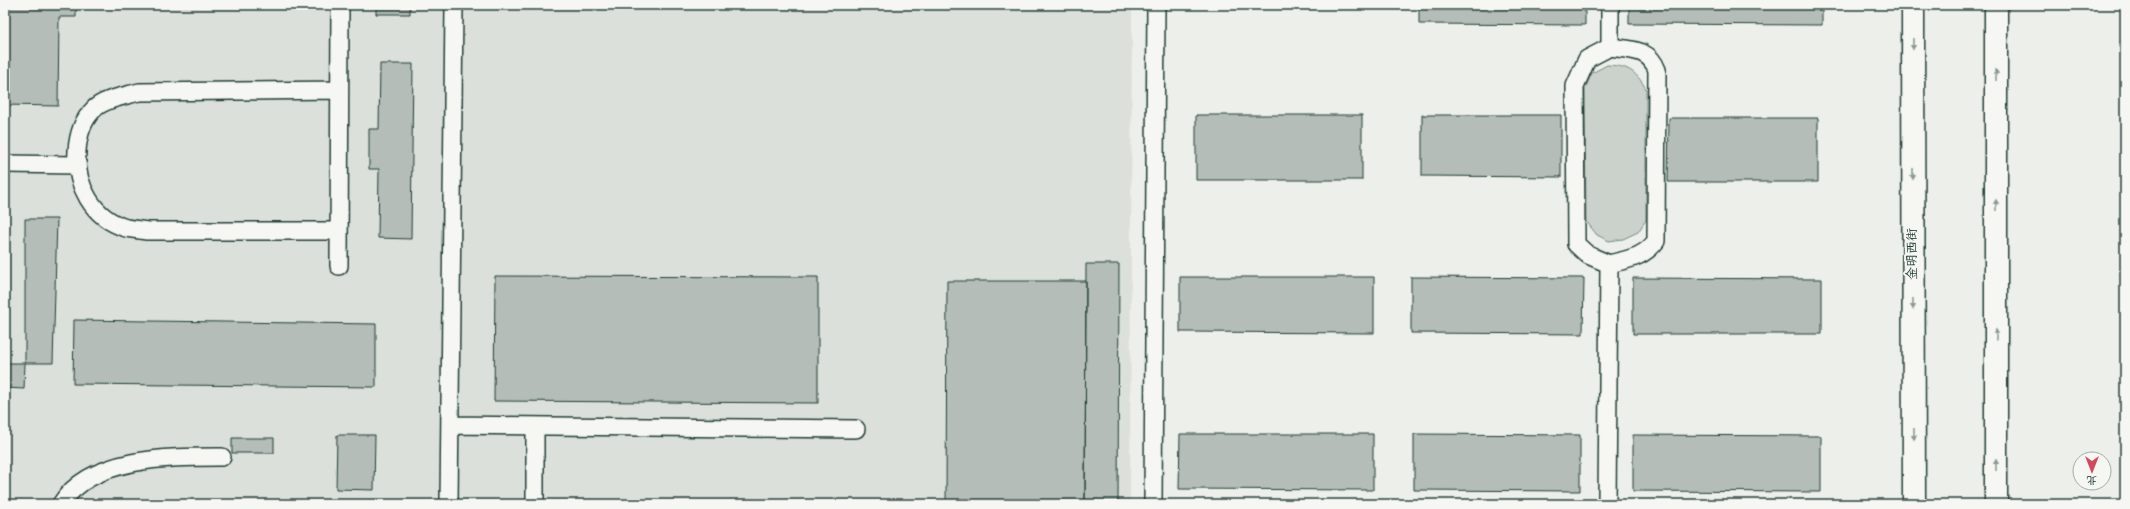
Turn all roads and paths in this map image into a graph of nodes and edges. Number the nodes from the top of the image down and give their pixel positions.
1 (340, 5) edge
2 (454, 5) edge
3 (1156, 5) edge
4 (1610, 5) edge
5 (1913, 5) edge
6 (1996, 5) edge
7 (1610, 47) junction
8 (339, 90) junction
9 (5, 164) edge
10 (76, 166) junction
11 (339, 231) junction
12 (1608, 264) junction
13 (339, 266) dead end
14 (450, 425) junction
15 (535, 426) junction
16 (856, 429) dead end
17 (222, 456) dead end
18 (61, 504) edge
19 (449, 504) edge
20 (535, 504) edge
21 (1154, 504) edge
22 (1607, 504) edge
23 (1914, 504) edge
24 (1996, 504) edge

1 - 8 lane
2 - 14 lane
3 - 21 lane
4 - 7 lane
5 -> 23 street, 金明西街
24 -> 6 street
7 - 12 lane
7 - 12 lane
8 - 10 lane
8 - 11 lane
9 - 10 lane
10 - 11 lane
11 - 13 lane
12 - 22 lane
14 - 15 lane
14 - 19 lane
15 - 16 lane
15 - 20 lane
17 - 18 lane

